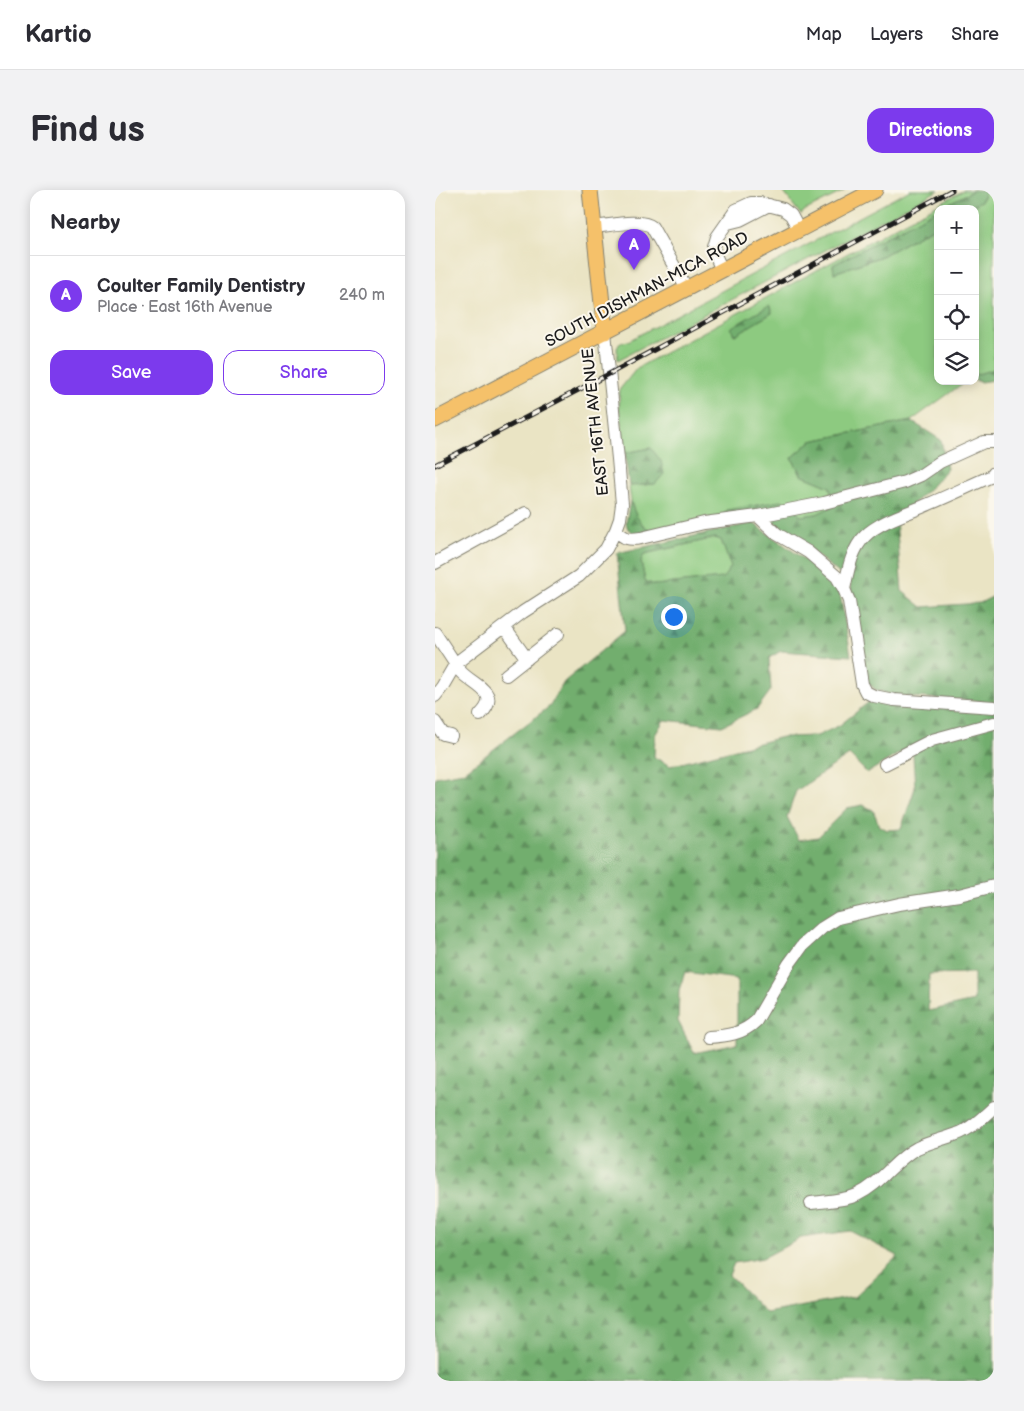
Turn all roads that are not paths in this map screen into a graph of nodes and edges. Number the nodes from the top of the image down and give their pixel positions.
1 (590, 190) edge
2 (875, 190) edge
3 (593, 227) junction
4 (799, 230) junction
5 (722, 270) junction
6 (687, 289) junction
7 (605, 332) junction
8 (435, 420) edge
9 (994, 442) edge
10 (994, 473) edge
11 (526, 513) dead end
12 (758, 516) junction
13 (616, 530) junction
14 (435, 563) edge
15 (844, 589) junction
16 (503, 627) junction
17 (435, 633) edge
18 (558, 634) dead end
19 (527, 658) junction
20 (456, 663) junction
21 (506, 675) dead end
22 (435, 696) edge
23 (994, 707) edge
24 (480, 715) dead end
25 (435, 722) edge
26 (994, 723) edge
27 (451, 736) dead end
28 (885, 764) dead end
29 (994, 886) edge
30 (709, 1037) dead end
31 (994, 1107) edge
32 (811, 1203) dead end

1 - 3 main road, EAST 16TH AVENUE
2 - 4 main road, SOUTH DISHMAN-MICA ROAD
3 - 6 street
3 - 7 main road, EAST 16TH AVENUE
4 - 5 main road, SOUTH DISHMAN-MICA ROAD
4 - 5 street
5 - 6 main road, SOUTH DISHMAN-MICA ROAD
6 - 7 main road, SOUTH DISHMAN-MICA ROAD
7 - 8 main road, SOUTH DISHMAN-MICA ROAD
7 - 13 street, EAST 16TH AVENUE
9 - 12 street
10 - 15 street
11 - 14 street
12 - 13 street
12 - 15 street
13 - 16 street, EAST 16TH AVENUE
15 - 23 street
16 - 19 street
16 - 20 street, EAST 16TH AVENUE
17 - 20 street
18 - 19 street
19 - 21 street
20 - 22 street
20 - 24 street
25 - 27 street
26 - 28 street
29 - 30 street
31 - 32 street

